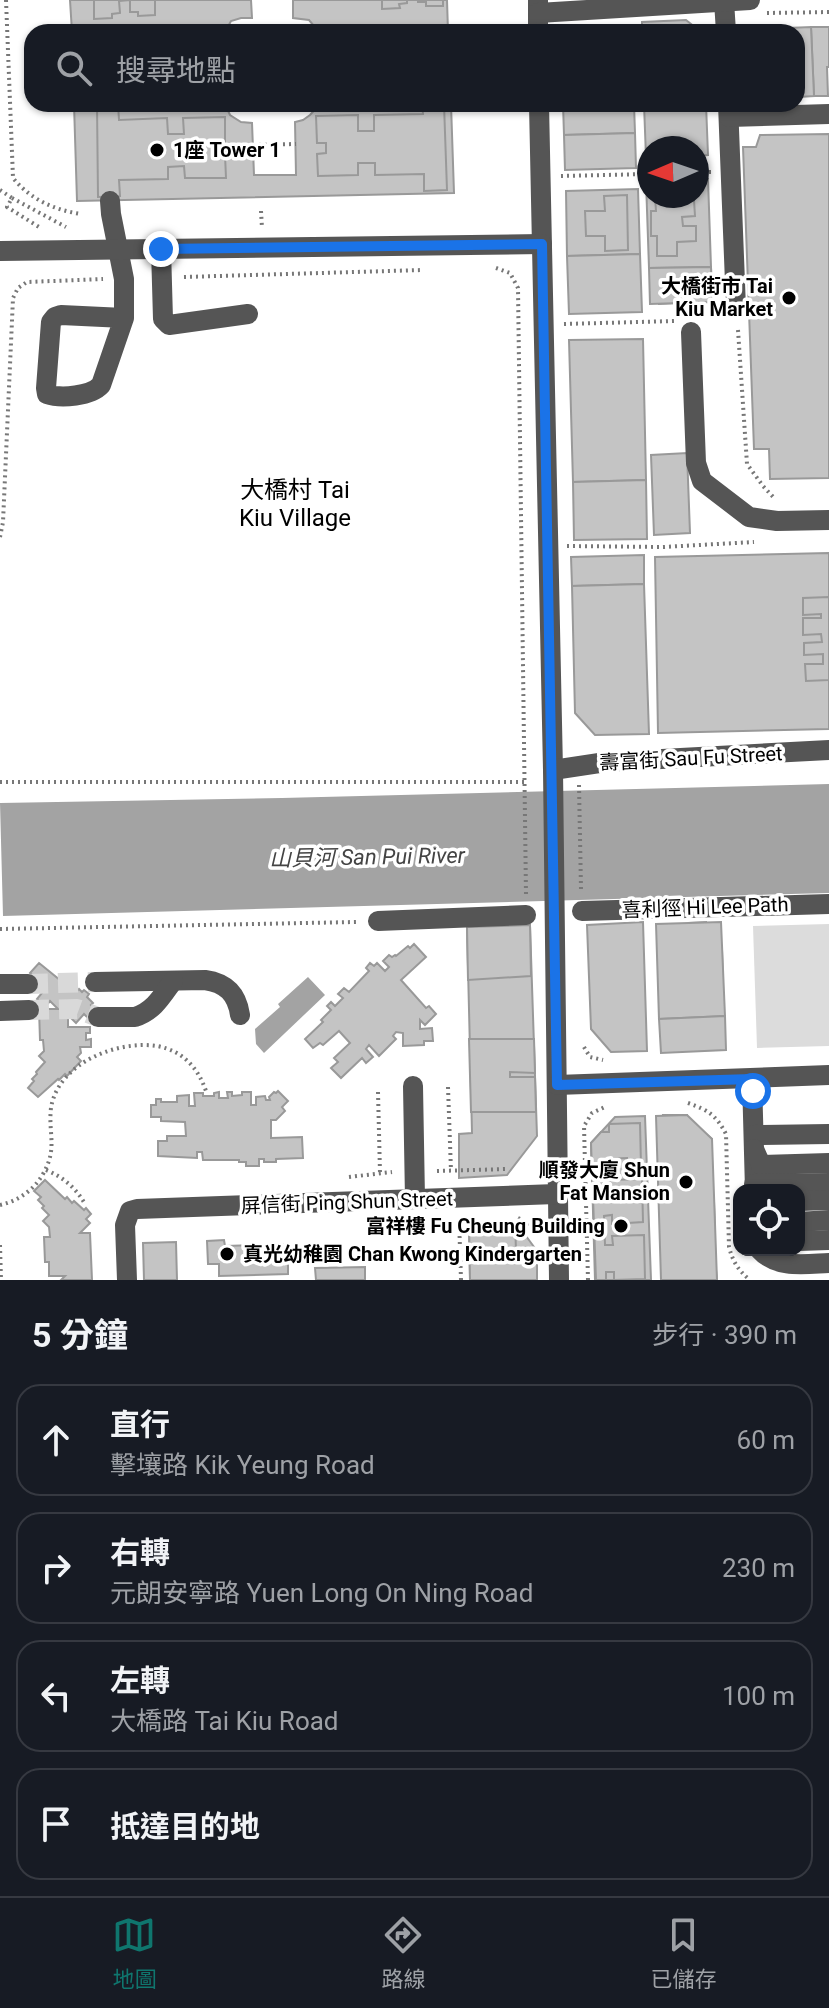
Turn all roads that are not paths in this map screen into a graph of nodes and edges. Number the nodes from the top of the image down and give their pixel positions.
1 (741, 0) edge
2 (750, 0) edge
3 (724, 1) edge
4 (538, 15) edge
5 (725, 24) edge
6 (539, 112) edge
7 (729, 112) edge
8 (779, 112) edge
9 (829, 114) edge
10 (110, 201) dead end
11 (542, 244) junction
12 (161, 249) junction
13 (118, 250) junction
14 (0, 251) edge
15 (737, 313) road end
16 (248, 314) dead end
17 (124, 318) junction
18 (689, 326) road end
19 (829, 520) edge
20 (829, 750) edge
21 (552, 773) junction
22 (829, 904) edge
23 (582, 911) road end
24 (526, 915) road end
25 (378, 921) road end
26 (173, 981) junction
27 (95, 982) tunnel mouth
28 (0, 984) edge
29 (28, 984) tunnel mouth
30 (29, 1010) tunnel mouth
31 (0, 1011) edge
32 (240, 1015) dead end
33 (98, 1017) tunnel mouth
34 (829, 1075) edge
35 (752, 1079) junction
36 (557, 1085) junction
37 (413, 1086) dead end
38 (829, 1134) edge
39 (754, 1142) junction
40 (829, 1163) edge
41 (829, 1183) edge
42 (754, 1184) edge
43 (805, 1184) edge
44 (556, 1194) junction
45 (415, 1199) junction
46 (829, 1200) edge
47 (805, 1201) edge
48 (829, 1220) edge
49 (805, 1222) edge
50 (829, 1240) edge
51 (805, 1241) edge
52 (767, 1256) edge
53 (829, 1263) edge
54 (127, 1280) edge
55 (559, 1280) edge

1 - 2 street
1 - 3 street
3 - 4 street
3 - 5 street
6 - 11 street
7 - 15 street
8 - 9 street
10 - 13 street
11 - 12 street
11 - 21 street
12 - 13 street
12 - 16 street
13 - 14 street
13 - 17 street
17 - 17 street
18 - 19 street
20 - 21 street, 壽富街 Sau Fu Street
21 - 36 street
22 - 23 street, 喜利徑 Hi Lee Path
24 - 25 street
26 - 27 street
26 - 32 street
26 - 33 street
28 - 29 street
30 - 31 street
34 - 35 street
35 - 36 street
35 - 39 street
36 - 44 street
37 - 45 street
38 - 39 street
39 - 40 street
39 - 42 street
41 - 43 street
44 - 45 street, 屏信街 Ping Shun Street
44 - 55 street
45 - 54 street, 屏信街 Ping Shun Street
46 - 47 street
48 - 49 street
50 - 51 street
52 - 53 street

